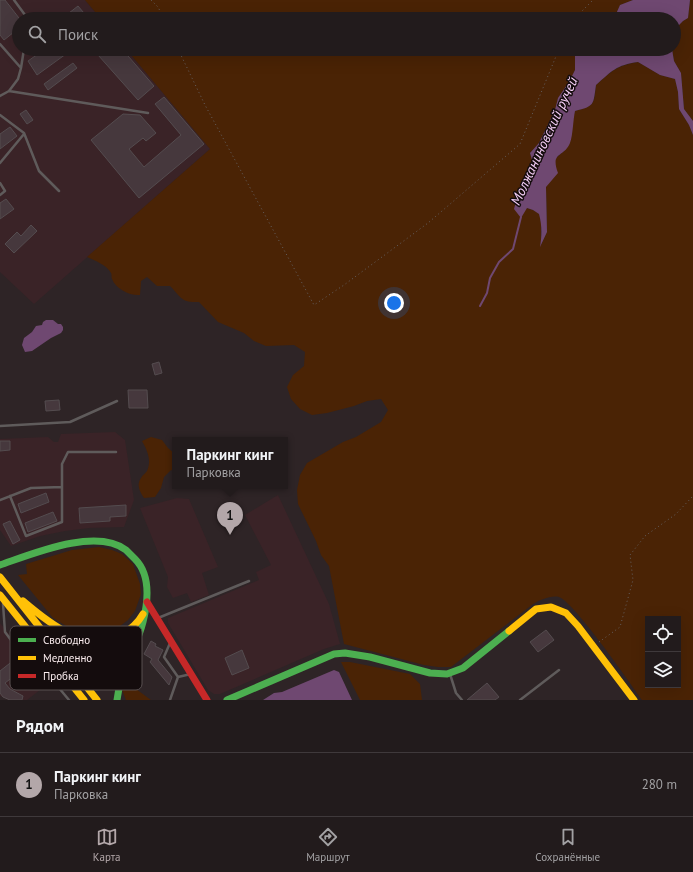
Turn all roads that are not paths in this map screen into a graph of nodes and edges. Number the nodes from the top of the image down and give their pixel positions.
1 (14, 0) edge
2 (23, 12) edge
3 (0, 44) edge
4 (23, 56) edge
5 (21, 68) junction
6 (9, 91) junction
7 (0, 96) edge
8 (148, 113) dead end
9 (0, 115) edge
10 (24, 134) junction
11 (0, 163) edge
12 (0, 183) edge
13 (59, 191) dead end
14 (0, 195) edge
15 (117, 401) dead end
16 (0, 426) edge
17 (116, 452) dead end
18 (62, 487) junction
19 (10, 496) junction
20 (0, 500) edge
21 (0, 565) edge
22 (0, 577) edge
23 (249, 581) dead end
24 (9, 589) junction
25 (1, 596) edge
26 (147, 606) junction
27 (157, 618) junction
28 (25, 626) edge
29 (38, 626) edge
30 (54, 626) edge
31 (134, 626) edge
32 (142, 627) edge
33 (10, 639) edge
34 (171, 640) junction
35 (559, 670) dead end
36 (191, 673) junction
37 (450, 674) junction
38 (178, 677) junction
39 (61, 690) edge
40 (76, 690) edge
41 (89, 690) edge
42 (119, 690) edge
43 (69, 700) edge
44 (84, 700) edge
45 (97, 700) edge
46 (117, 700) edge
47 (170, 700) edge
48 (207, 700) edge
49 (227, 700) edge
50 (462, 700) edge
51 (520, 700) edge
52 (634, 700) edge

1 - 2 lane
3 - 5 lane
4 - 5 lane
5 - 6 lane
6 - 7 lane
6 - 8 lane
9 - 10 lane
10 - 11 lane
10 - 13 lane
12 - 14 lane
15 - 16 lane
17 - 18 lane
18 - 19 lane
18 - 19 lane
19 - 20 lane
21 - 26 main road
22 - 24 main road
23 - 27 lane
24 - 29 main road
24 - 30 main road
25 - 28 main road
25 - 33 lane
26 - 27 main road
26 - 31 main road
26 - 32 main road
27 - 34 main road
34 - 36 main road
34 - 38 lane
35 - 51 lane
36 - 38 lane
36 - 48 main road
37 - 49 main road
37 - 50 lane
37 - 52 main road
38 - 47 lane
39 - 43 lane
40 - 44 main road
41 - 45 main road
42 - 46 main road

